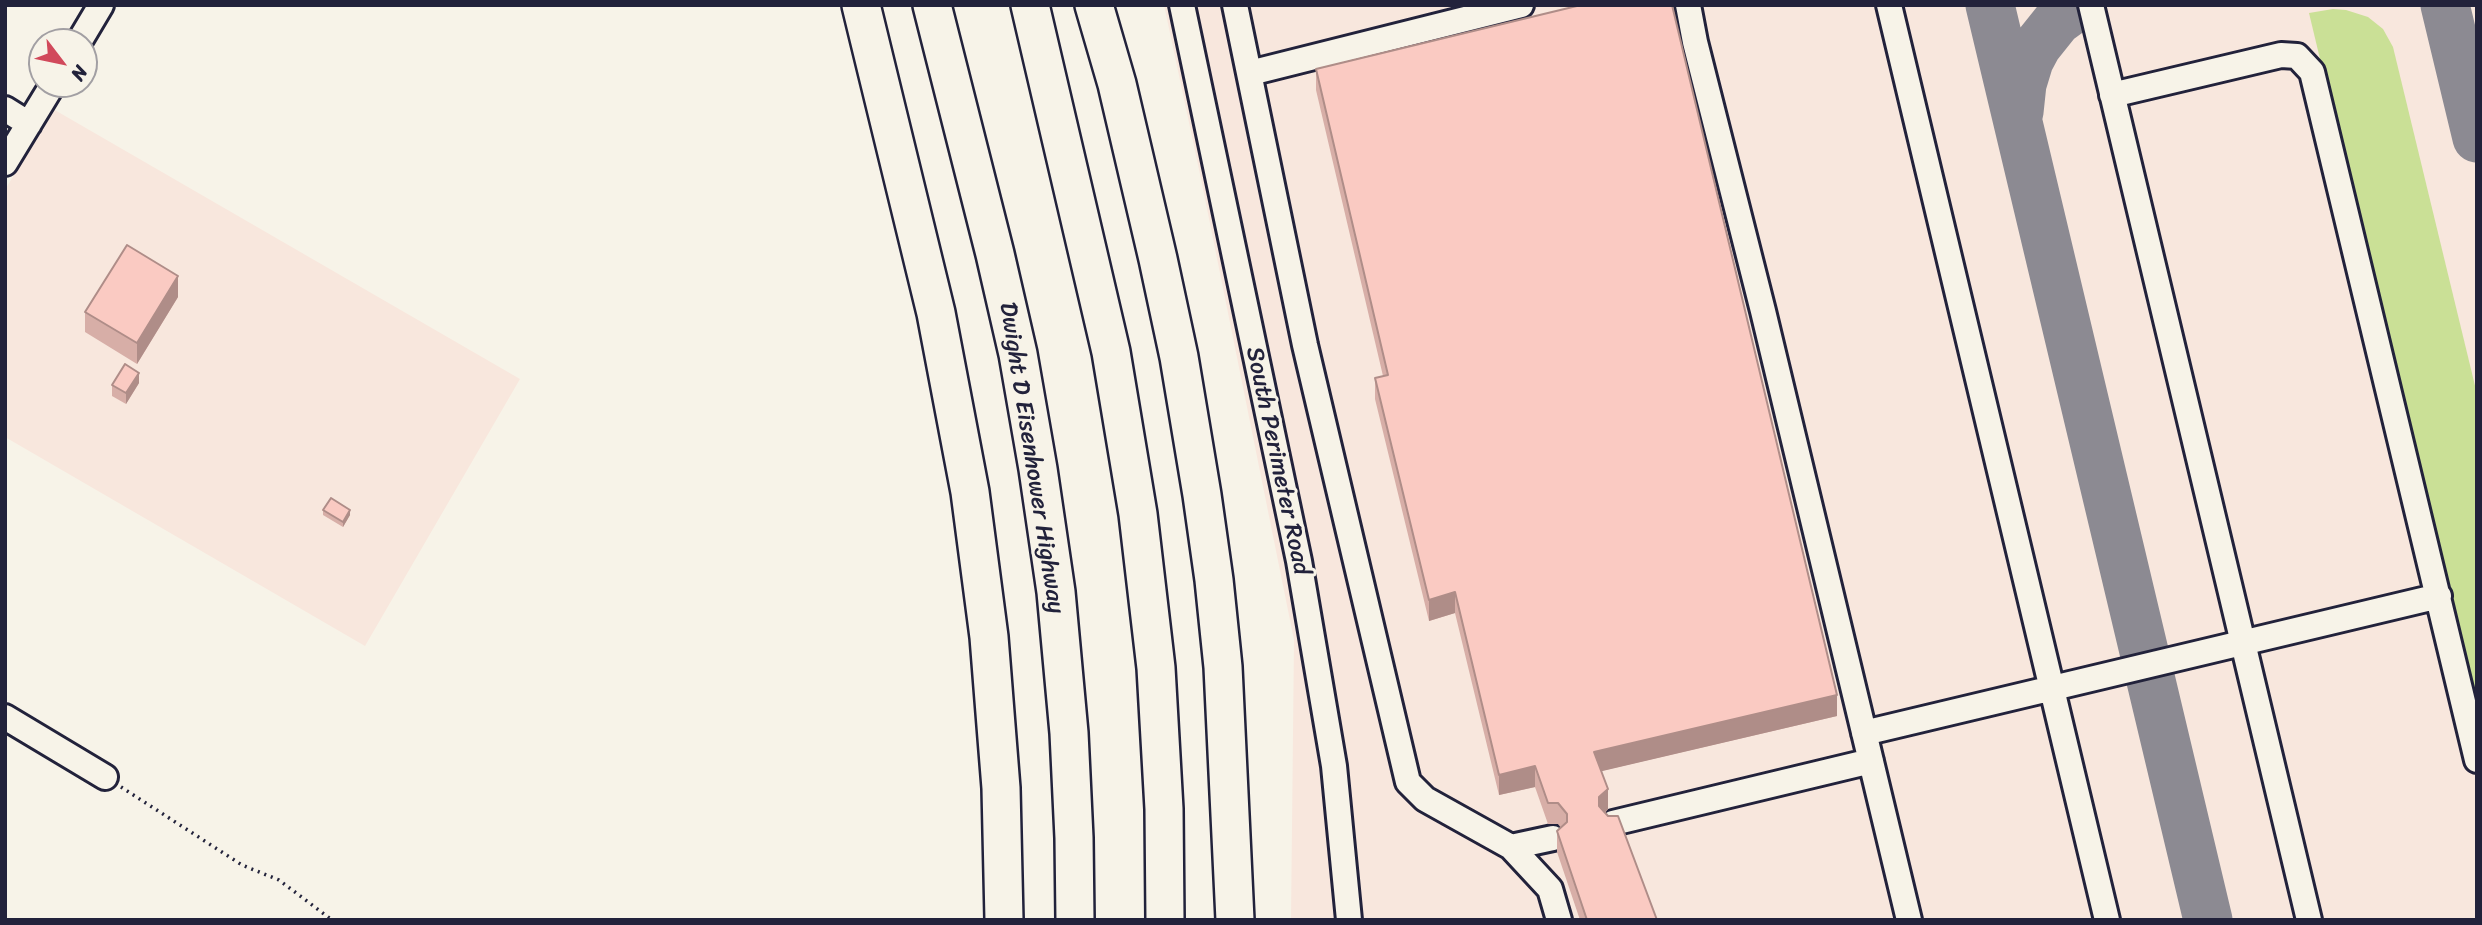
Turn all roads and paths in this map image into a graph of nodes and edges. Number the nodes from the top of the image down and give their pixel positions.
1 (101, 5) edge
2 (862, 5) edge
3 (932, 5) edge
4 (1030, 5) edge
5 (1094, 5) edge
6 (1182, 5) edge
7 (1235, 5) edge
8 (1521, 5) edge
9 (1688, 5) edge
10 (1889, 5) edge
11 (2091, 5) edge
12 (87, 28) edge
13 (1250, 73) junction
14 (2112, 96) junction
15 (45, 98) edge
16 (5, 109) edge
17 (29, 124) junction
18 (5, 163) edge
19 (2439, 596) junction
20 (2242, 643) junction
21 (2052, 688) junction
22 (5, 717) edge
23 (1864, 733) junction
24 (2472, 745) edge
25 (1871, 761) junction
26 (105, 777) joint
27 (1613, 823) edge
28 (1553, 838) dead end
29 (1511, 847) junction
30 (332, 920) edge
31 (1004, 920) edge
32 (1074, 920) edge
33 (1165, 920) edge
34 (1235, 920) edge
35 (1349, 920) edge
36 (1559, 920) edge
37 (1909, 920) edge
38 (2107, 920) edge
39 (2309, 920) edge

1 - 12 street
2 - 31 highway
3 - 32 highway, Dwight D Eisenhower Highway
4 - 33 highway
5 - 34 highway
6 - 35 street, South Perimeter Road
7 - 13 street
8 - 13 street
9 - 23 street
10 - 21 street
11 - 14 street
13 - 29 street
14 - 19 street
14 - 20 street
15 - 17 street
16 - 17 street
17 - 18 street
19 - 20 street
19 - 24 street
20 - 21 street
20 - 39 street
21 - 23 street
21 - 38 street
22 - 26 street
23 - 25 street
25 - 27 street
25 - 37 street
26 - 30 path
28 - 29 street
29 - 36 street

